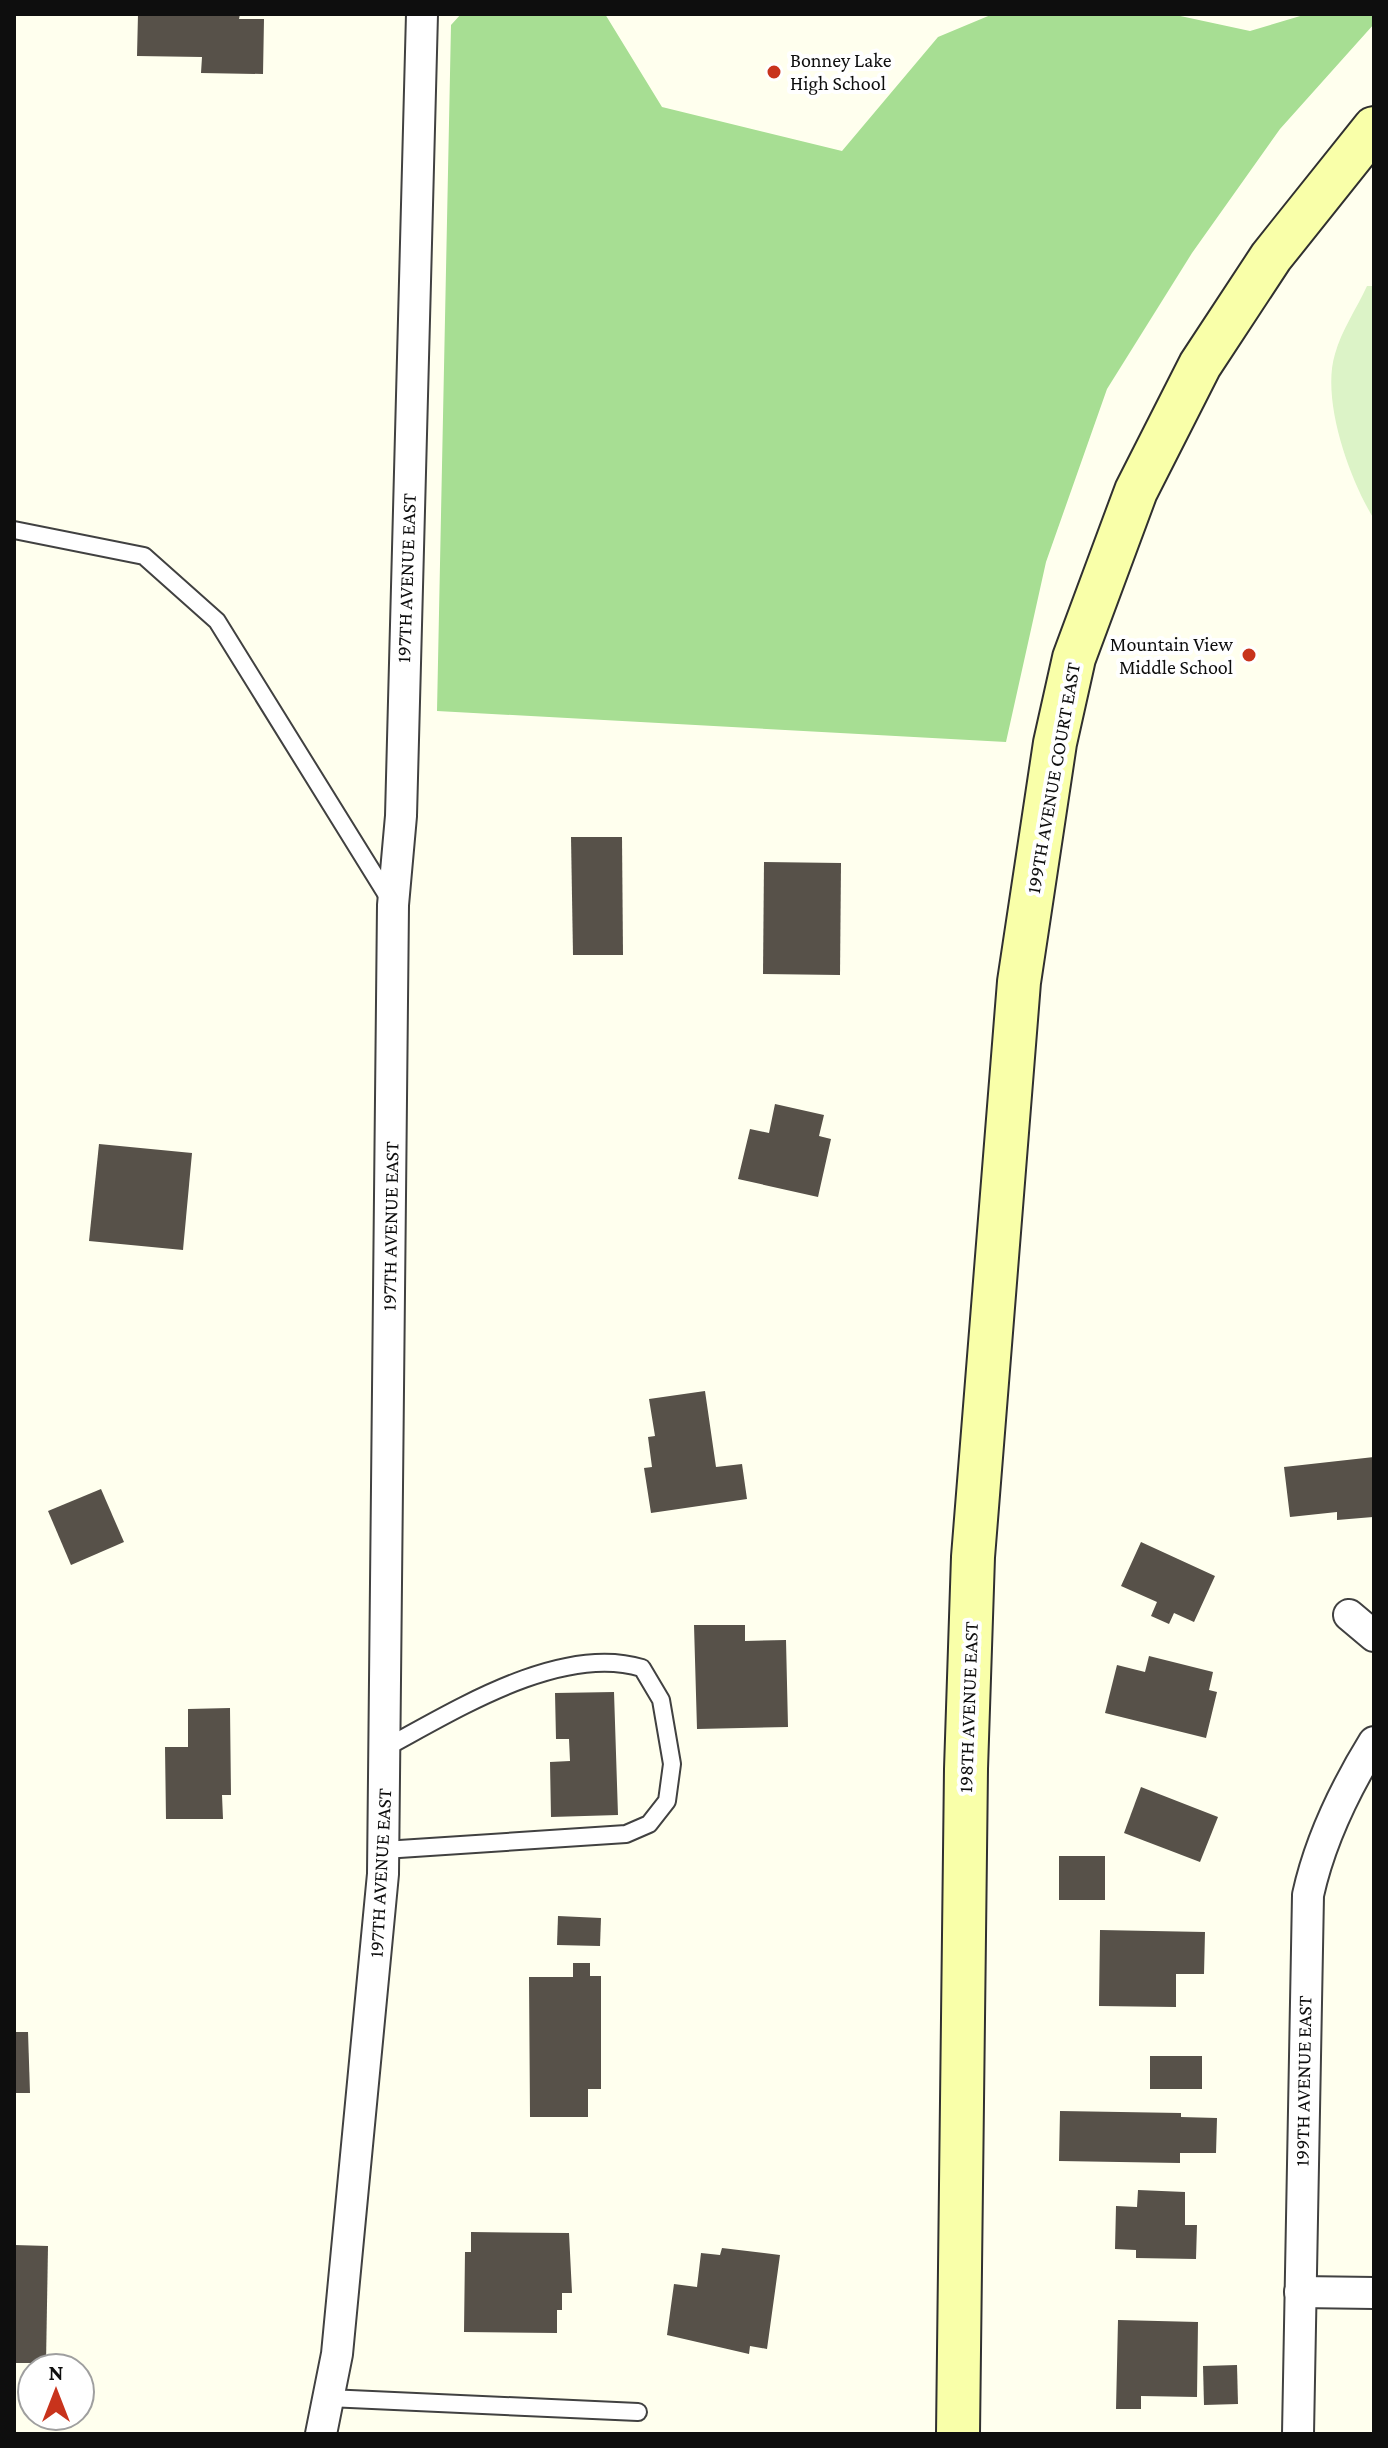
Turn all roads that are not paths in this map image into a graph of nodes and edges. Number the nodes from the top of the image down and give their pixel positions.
1 (422, 14) edge
2 (1374, 128) edge
3 (14, 530) edge
4 (393, 905) junction
5 (1019, 982) joint
6 (1349, 1615) dead end
7 (1374, 1636) edge
8 (1374, 1742) edge
9 (385, 1748) junction
10 (384, 1850) junction
11 (1300, 2292) junction
12 (1374, 2293) edge
13 (328, 2398) junction
14 (638, 2412) dead end
15 (321, 2434) edge
16 (958, 2434) edge
17 (1298, 2434) edge

1 - 4 street, 197TH AVENUE EAST
2 - 5 main road, 199TH AVENUE COURT EAST
3 - 4 lane
4 - 9 street, 197TH AVENUE EAST
5 - 16 main road, 198TH AVENUE EAST
6 - 7 street
8 - 11 street, 199TH AVENUE EAST
9 - 10 street, 197TH AVENUE EAST
9 - 10 lane
10 - 13 street, 197TH AVENUE EAST
11 - 12 street
11 - 17 street, 199TH AVENUE EAST
13 - 14 lane
13 - 15 street, 197TH AVENUE EAST

